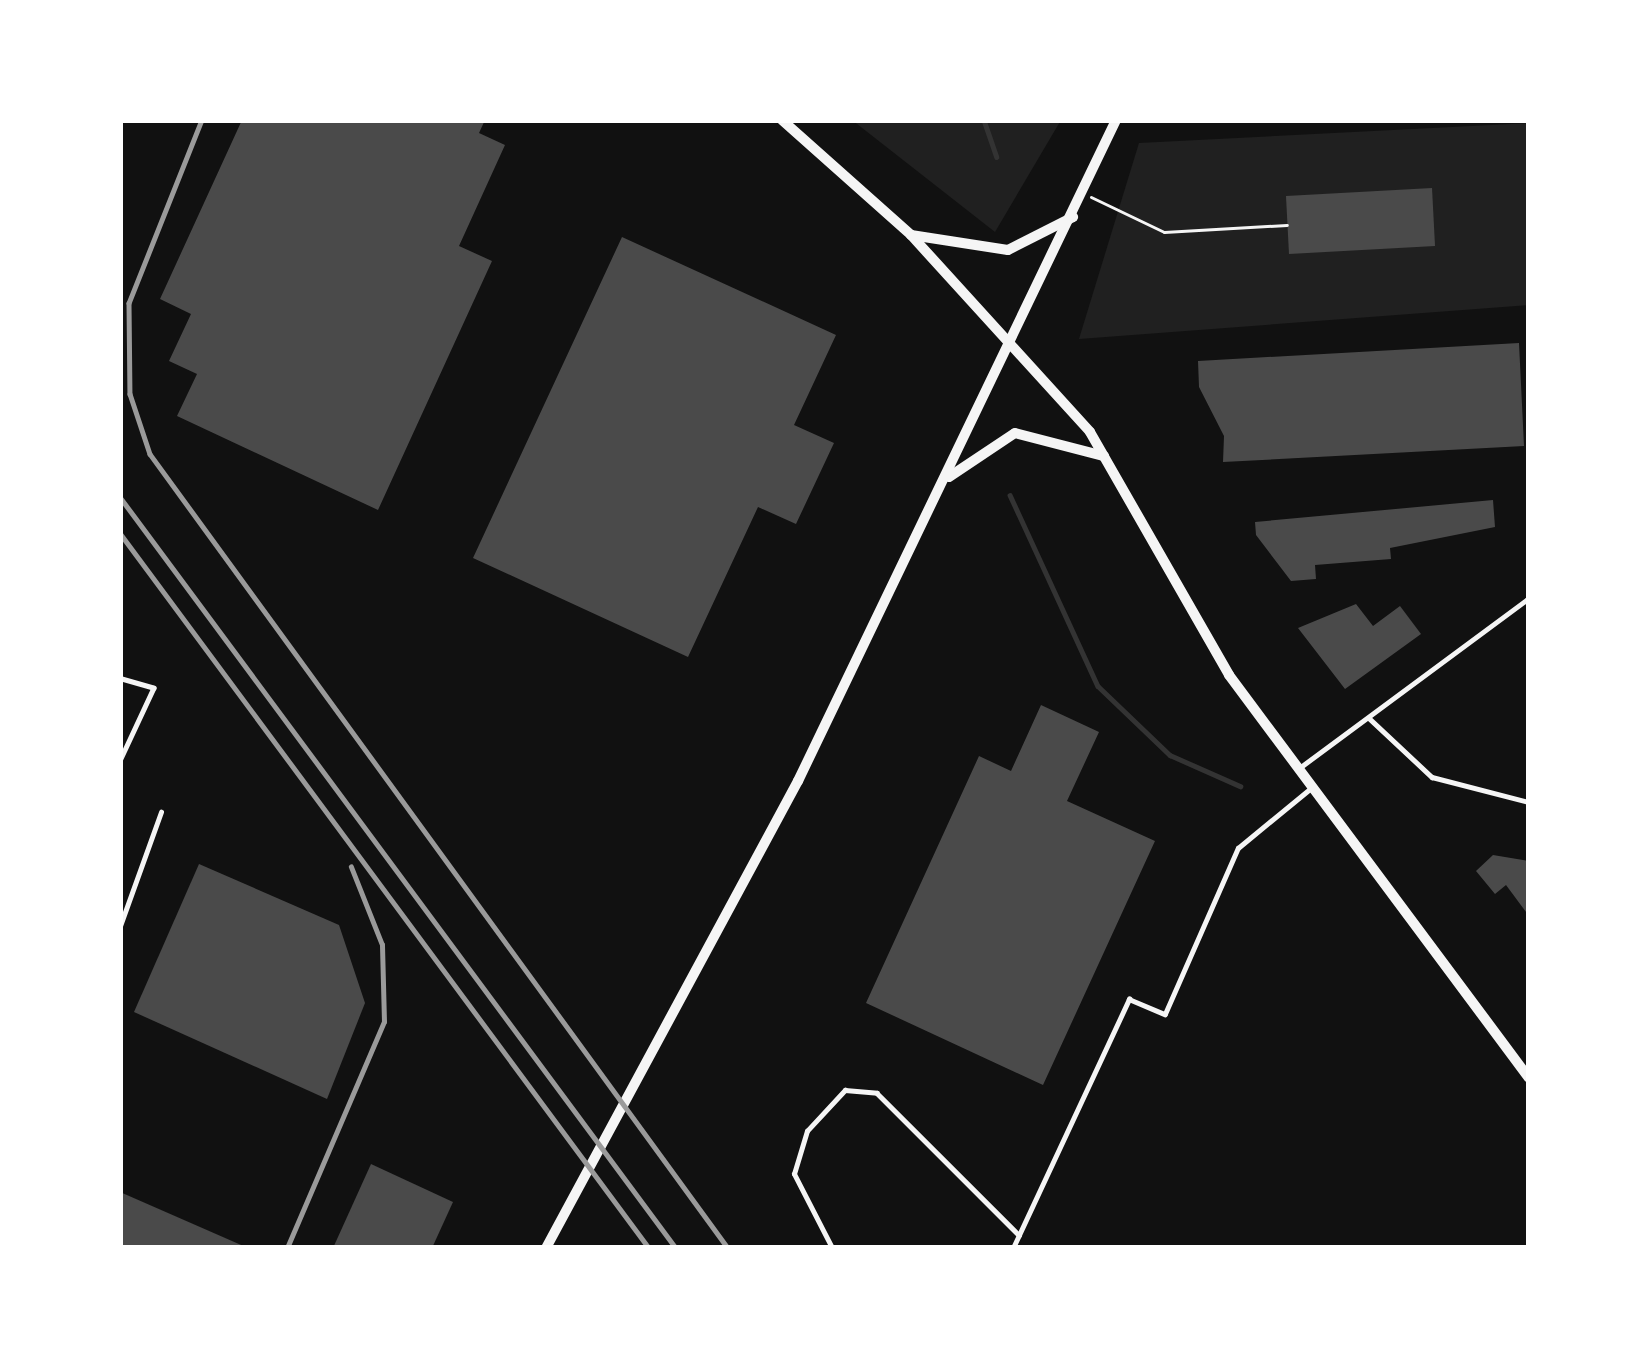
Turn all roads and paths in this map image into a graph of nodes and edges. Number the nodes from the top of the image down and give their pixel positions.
1 (782, 120) edge
2 (1116, 120) edge
3 (1085, 193) junction
4 (1076, 216) junction
5 (1287, 225) dead end
6 (910, 235) junction
7 (1012, 345) junction
8 (1108, 457) junction
9 (946, 479) junction
10 (1529, 598) edge
11 (120, 678) edge
12 (1370, 718) junction
13 (120, 761) edge
14 (1297, 769) junction
15 (1311, 788) junction
16 (1529, 802) edge
17 (161, 812) dead end
18 (120, 926) edge
19 (1529, 1078) edge
20 (1019, 1235) junction
21 (550, 1242) edge
22 (832, 1248) edge
23 (1013, 1248) edge

1 - 6 street
2 - 3 street
3 - 4 street
3 - 5 path
4 - 6 street
4 - 7 street
6 - 7 street
7 - 8 street
7 - 9 street
8 - 9 street
8 - 14 street
9 - 21 street
10 - 12 lane
11 - 13 lane
12 - 14 lane
12 - 16 lane
14 - 15 street
15 - 19 street
15 - 20 lane
17 - 18 lane
20 - 22 lane
20 - 23 lane

